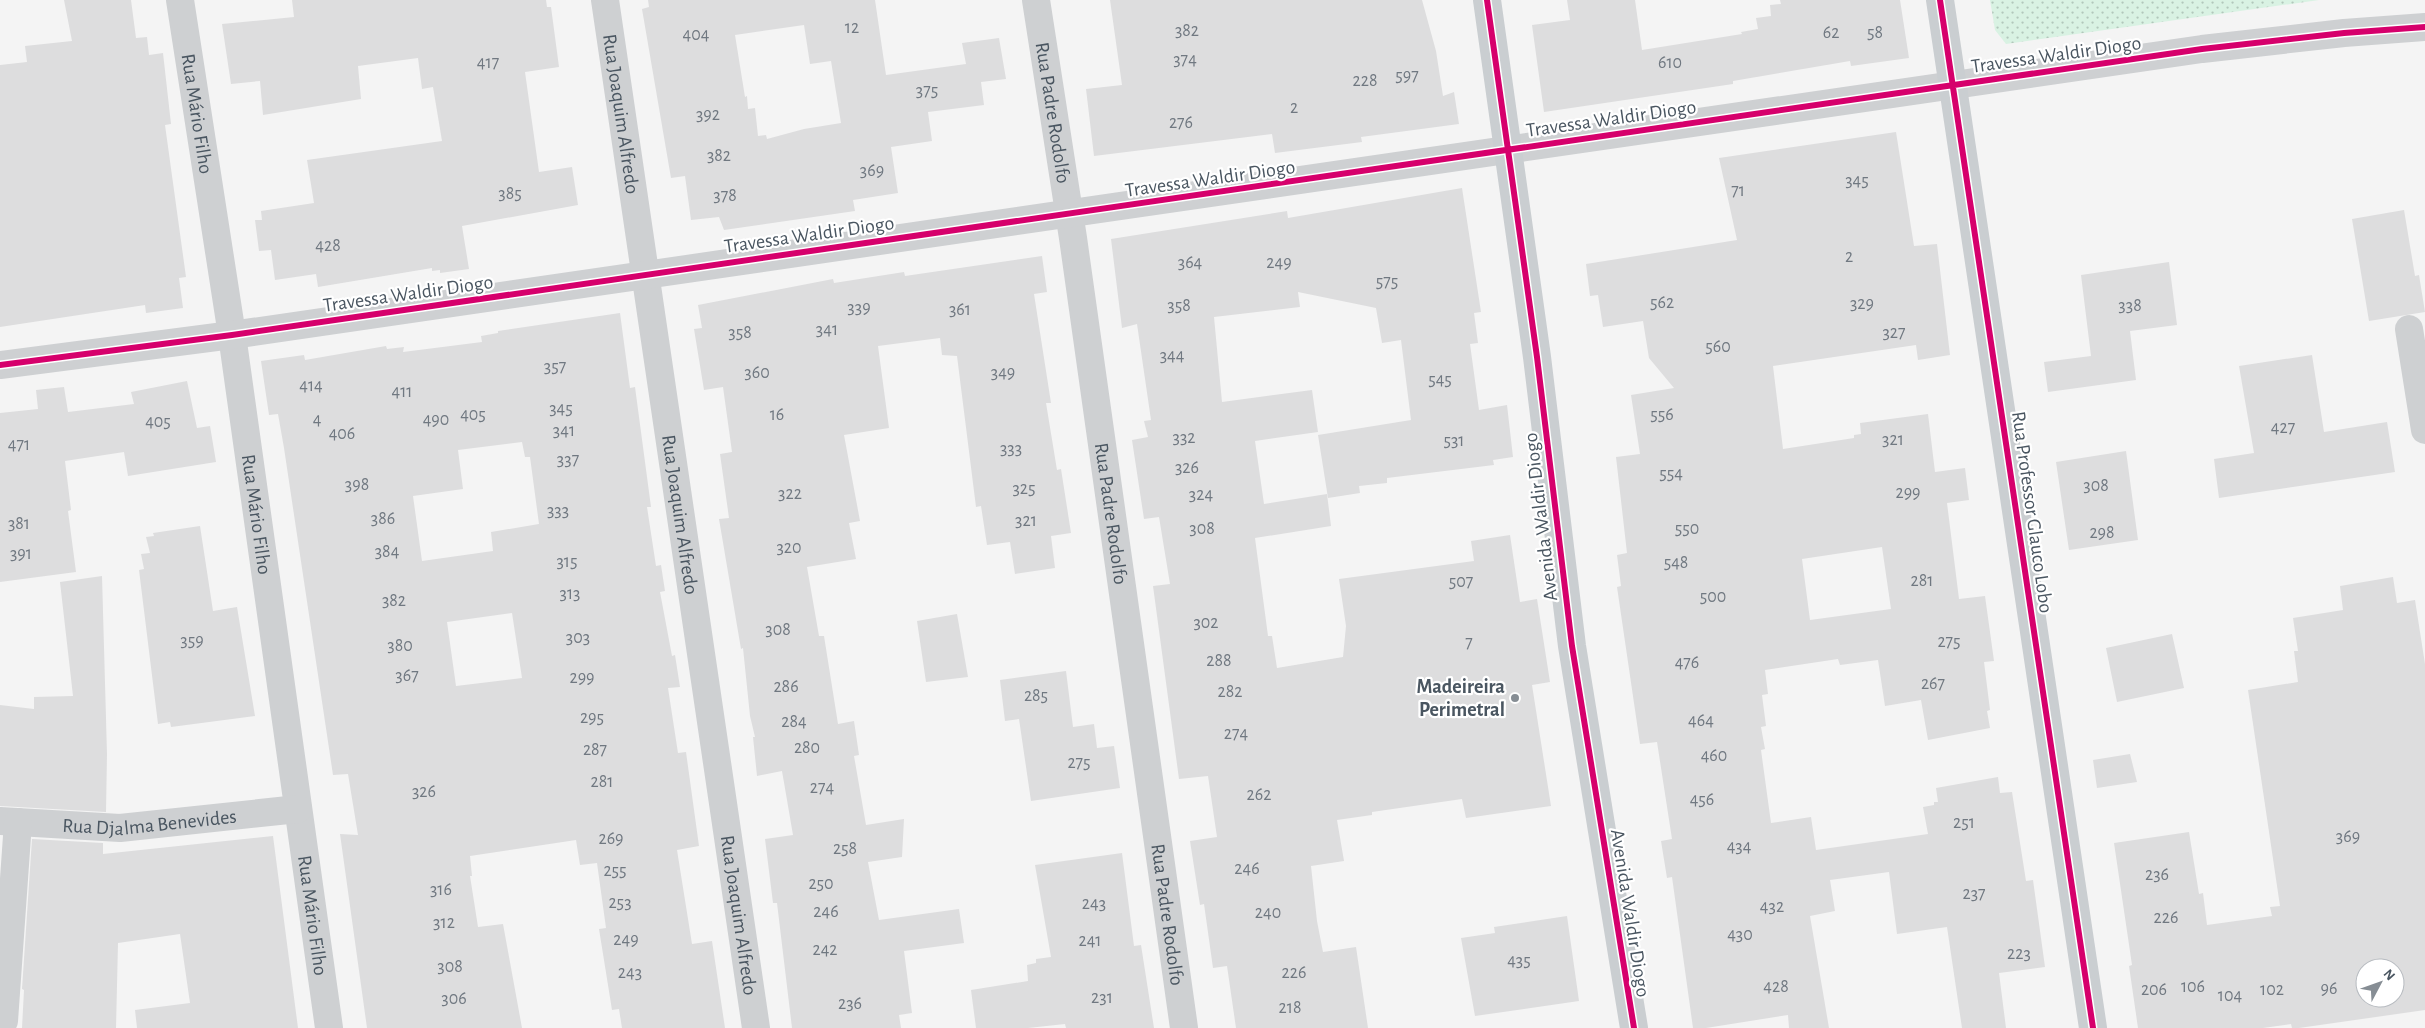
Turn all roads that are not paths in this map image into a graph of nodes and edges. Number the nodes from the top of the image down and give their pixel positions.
1 (180, 0) edge
2 (605, 0) edge
3 (1036, 0) edge
4 (1488, 0) edge
5 (1940, 0) edge
6 (2425, 28) edge
7 (1953, 86) junction
8 (1510, 149) junction
9 (1069, 215) junction
10 (647, 273) junction
11 (2409, 329) dead end
12 (232, 335) junction
13 (0, 365) edge
14 (2425, 430) edge
15 (298, 808) junction
16 (9, 822) edge
17 (4, 1021) dead end
18 (330, 1028) edge
19 (756, 1028) edge
20 (1184, 1028) edge
21 (1634, 1028) edge
22 (2093, 1028) edge

1 - 12 street, Rua Mário Filho
2 - 10 street, Rua Joaquim Alfredo
3 - 9 street, Rua Padre Rodolfo
4 - 8 main road, Avenida Waldir Diogo
5 - 7 main road, Rua Professor Glauco Lobo
6 - 7 street, Travessa Waldir Diogo
7 - 8 street, Travessa Waldir Diogo
7 - 22 main road, Rua Professor Glauco Lobo
8 - 9 street, Travessa Waldir Diogo
8 - 21 main road, Avenida Waldir Diogo
9 - 10 street, Travessa Waldir Diogo
9 - 20 street, Rua Padre Rodolfo
10 - 12 street, Travessa Waldir Diogo
10 - 19 street, Rua Joaquim Alfredo
11 - 14 street
12 - 13 street, Travessa Waldir Diogo
12 - 15 street, Rua Mário Filho
15 - 16 street, Rua Djalma Benevides
15 - 18 street, Rua Mário Filho
16 - 17 street

